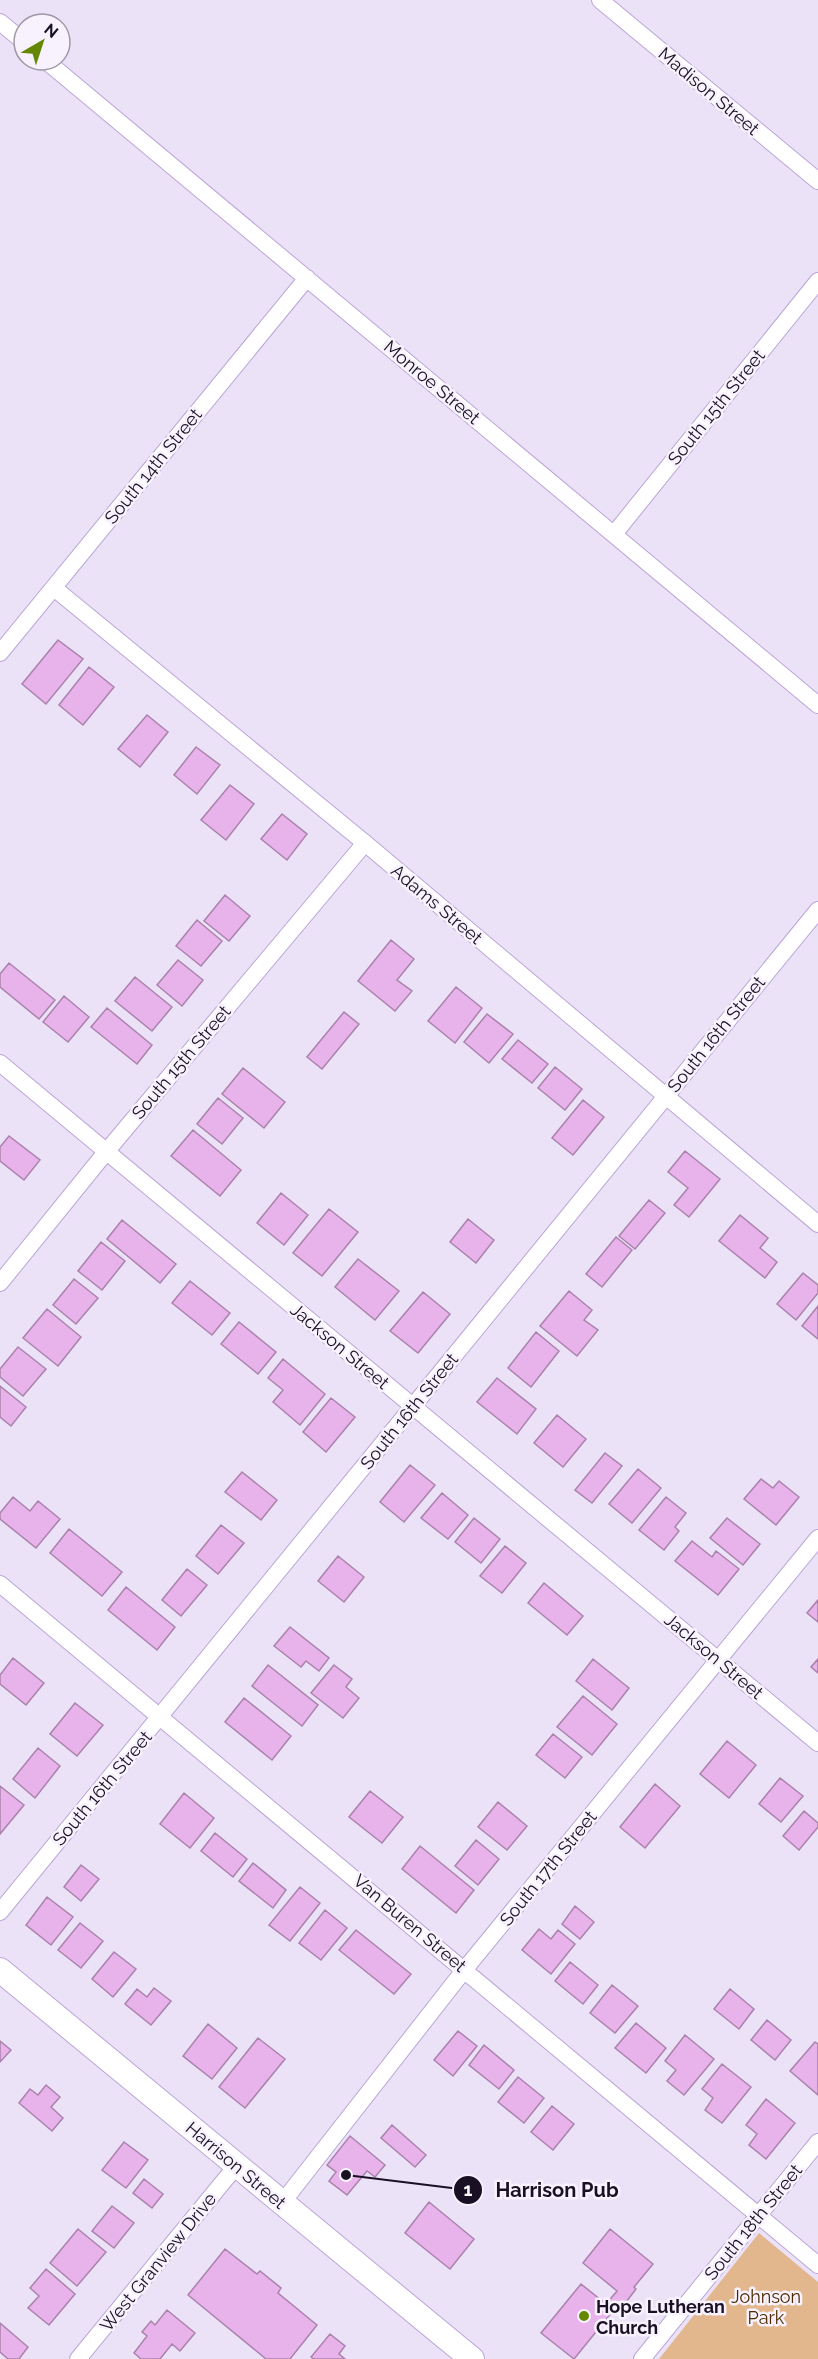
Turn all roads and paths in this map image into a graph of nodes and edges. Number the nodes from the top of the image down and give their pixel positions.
1 (600, 0) edge
2 (0, 22) edge
3 (12, 32) edge
4 (59, 72) edge
5 (818, 181) edge
6 (307, 278) junction
7 (818, 281) edge
8 (614, 534) junction
9 (54, 588) junction
10 (0, 653) edge
11 (818, 705) edge
12 (365, 843) junction
13 (818, 910) edge
14 (0, 1063) edge
15 (665, 1096) junction
16 (106, 1152) junction
17 (818, 1224) edge
18 (0, 1283) edge
19 (413, 1407) junction
20 (818, 1538) edge
21 (0, 1584) edge
22 (718, 1660) junction
23 (160, 1718) junction
24 (818, 1743) edge
25 (0, 1911) edge
26 (465, 1969) junction
27 (0, 1970) edge
28 (818, 2142) edge
29 (237, 2165) junction
30 (282, 2203) junction
31 (759, 2215) junction
32 (818, 2265) edge
33 (83, 2357) edge
34 (472, 2359) edge
35 (642, 2359) edge

1 - 5 street, Madison Street
2 - 3 street
4 - 6 street, Monroe Street
6 - 8 street, Monroe Street
6 - 9 street, South 14th Street
7 - 8 street, South 15th Street
8 - 11 street, Monroe Street
9 - 10 street, South 14th Street
9 - 12 street, Adams Street
12 - 15 street, Adams Street
12 - 16 street, South 15th Street
13 - 15 street, South 16th Street
14 - 16 street, Jackson Street
15 - 17 street, Adams Street
15 - 19 street, South 16th Street
16 - 18 street, South 15th Street
16 - 19 street, Jackson Street
19 - 22 street, Jackson Street
19 - 23 street, South 16th Street
20 - 22 street, South 17th Street
21 - 23 street, Van Buren Street
22 - 24 street, Jackson Street
22 - 26 street, South 17th Street
23 - 25 street, South 16th Street
23 - 26 street, Van Buren Street
26 - 30 street, South 17th Street
26 - 31 street, Van Buren Street
27 - 29 street, Harrison Street
28 - 31 street, South 18th Street
29 - 30 street, Harrison Street
29 - 33 street, West Granview Drive
30 - 34 street, Harrison Street
31 - 32 street, Van Buren Street
31 - 35 street, South 18th Street

